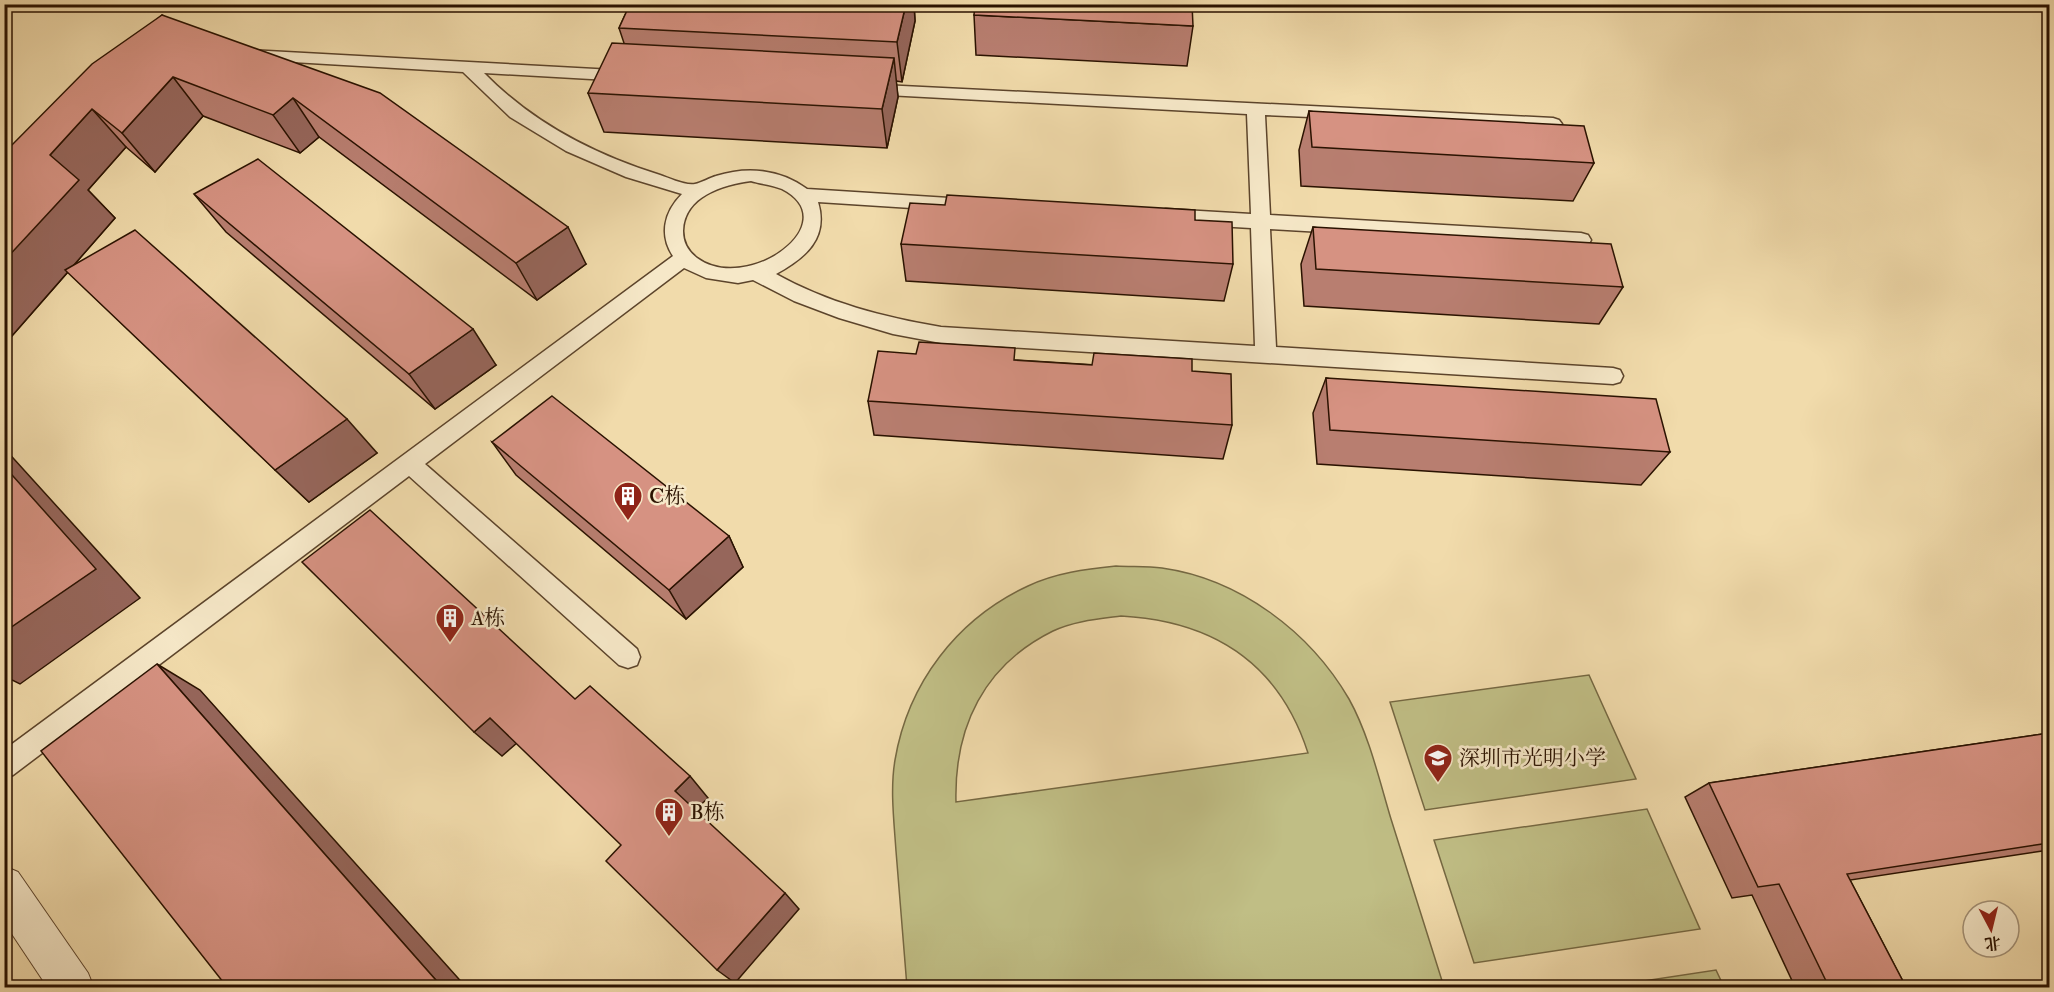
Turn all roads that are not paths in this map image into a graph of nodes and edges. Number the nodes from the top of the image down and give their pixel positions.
1 (233, 54) edge
2 (468, 67) junction
3 (647, 76) edge
4 (850, 87) edge
5 (1256, 108) junction
6 (1553, 124) edge
7 (697, 192) junction
8 (805, 195) junction
9 (992, 206) edge
10 (1144, 215) edge
11 (1261, 222) junction
12 (1581, 240) edge
13 (684, 258) junction
14 (757, 273) junction
15 (1266, 355) junction
16 (1613, 376) dead end
17 (409, 463) junction
18 (628, 657) dead end
19 (4, 766) edge
20 (4, 886) edge
21 (74, 987) edge

1 - 2 lane
2 - 3 lane
2 - 7 lane
4 - 5 lane
5 - 6 lane
5 - 11 lane
7 - 8 lane
7 - 13 lane
8 - 9 lane
8 - 14 lane
10 - 11 lane
11 - 12 lane
11 - 15 lane
13 - 14 lane
13 - 17 lane
14 - 15 lane
15 - 16 lane
17 - 18 lane
17 - 19 lane
20 - 21 street

